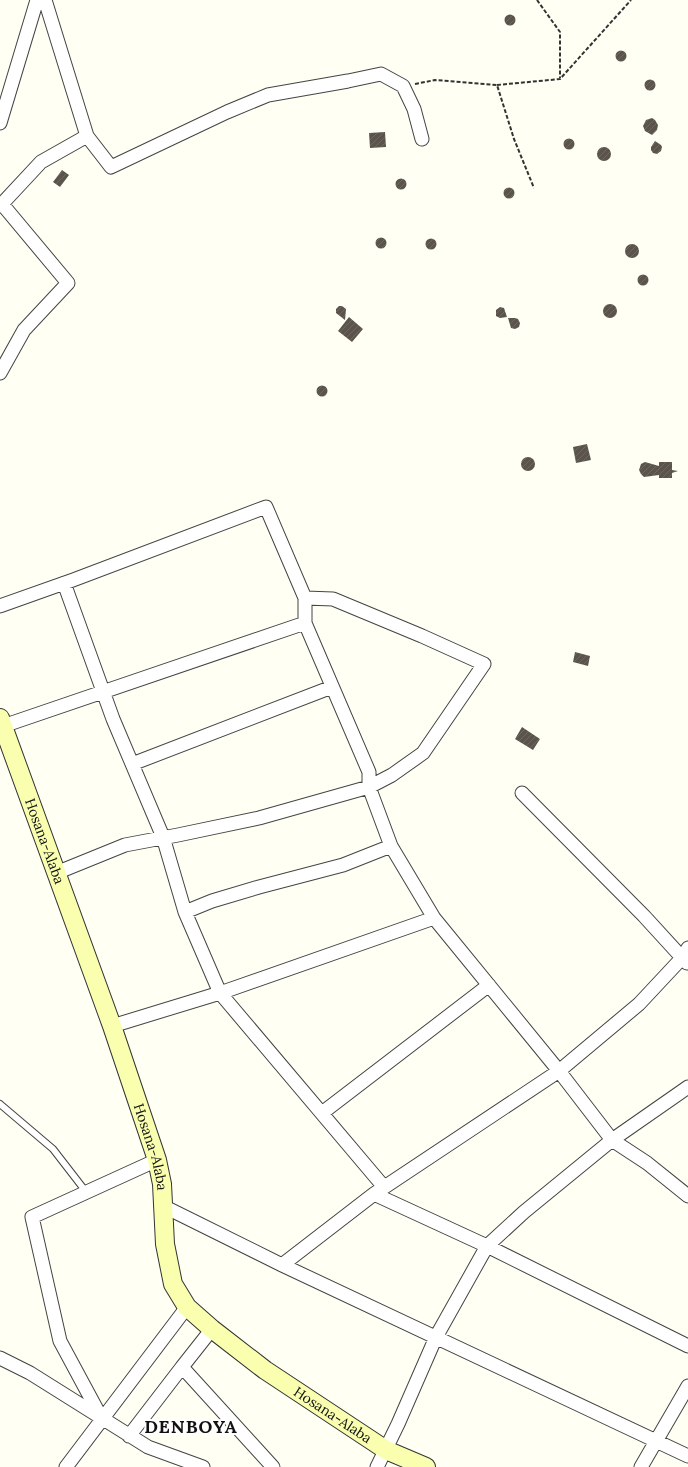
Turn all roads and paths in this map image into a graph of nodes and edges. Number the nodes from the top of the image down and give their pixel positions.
1 (37, 0) edge
2 (45, 0) edge
3 (537, 0) edge
4 (631, 0) edge
5 (560, 79) junction
6 (497, 85) junction
7 (403, 86) junction
8 (0, 123) edge
9 (87, 136) junction
10 (422, 139) dead end
11 (534, 188) dead end
12 (1, 205) edge
13 (0, 373) edge
14 (64, 583) junction
15 (305, 598) junction
16 (0, 606) edge
17 (305, 624) junction
18 (332, 687) junction
19 (103, 692) junction
20 (2, 722) edge
21 (132, 764) junction
22 (369, 787) junction
23 (522, 793) dead end
24 (163, 838) junction
25 (391, 846) junction
26 (56, 873) junction
27 (185, 912) junction
28 (434, 918) junction
29 (686, 957) edge
30 (489, 985) junction
31 (220, 993) junction
32 (112, 1026) junction
33 (559, 1071) junction
34 (688, 1087) edge
35 (0, 1104) edge
36 (322, 1113) junction
37 (612, 1140) junction
38 (157, 1160) junction
39 (379, 1191) junction
40 (87, 1192) junction
41 (688, 1196) edge
42 (163, 1206) junction
43 (487, 1246) junction
44 (282, 1265) junction
45 (187, 1307) junction
46 (212, 1329) junction
47 (436, 1337) junction
48 (688, 1346) edge
49 (0, 1358) edge
50 (182, 1368) junction
51 (688, 1386) edge
52 (102, 1419) junction
53 (129, 1436) junction
54 (657, 1440) junction
55 (386, 1450) junction
56 (688, 1456) edge
57 (66, 1467) edge
58 (203, 1467) edge
59 (273, 1467) edge
60 (377, 1467) edge
61 (426, 1467) edge
62 (641, 1467) edge

1 - 8 street
2 - 9 street
3 - 5 path
4 - 5 path
5 - 6 path
6 - 7 path
6 - 11 path
7 - 9 street
7 - 10 street
9 - 12 street
12 - 13 street
14 - 15 street
14 - 16 street
14 - 19 street
15 - 17 street
15 - 22 street
17 - 18 street
17 - 19 street
18 - 21 street
18 - 22 street
19 - 20 street
19 - 21 street
20 - 26 main road, Hosana-Alaba
21 - 24 street
22 - 24 street
22 - 25 street
23 - 29 street
24 - 26 street
24 - 27 street
25 - 27 street
25 - 28 street
26 - 32 main road, Hosana-Alaba
27 - 31 street
28 - 30 street
28 - 31 street
29 - 33 street
30 - 33 street
30 - 36 street
31 - 32 street
31 - 36 street
32 - 38 main road, Hosana-Alaba
33 - 37 street
33 - 39 street
34 - 37 street
35 - 40 lane
36 - 39 street
37 - 41 street
37 - 43 street
38 - 40 street
38 - 42 main road, Hosana-Alaba
39 - 43 street
39 - 44 street
40 - 52 street
42 - 44 street
42 - 45 main road, Hosana-Alaba
43 - 47 street
43 - 48 street
44 - 47 street
45 - 46 main road, Hosana-Alaba
45 - 52 street
46 - 50 street
46 - 55 main road, Hosana-Alaba
47 - 54 street
47 - 55 street
49 - 52 street
50 - 53 street
50 - 59 street
51 - 54 street
52 - 53 street
52 - 57 street
53 - 58 street
54 - 56 street
54 - 62 street
55 - 60 street
55 - 61 main road, Hosana-Alaba

